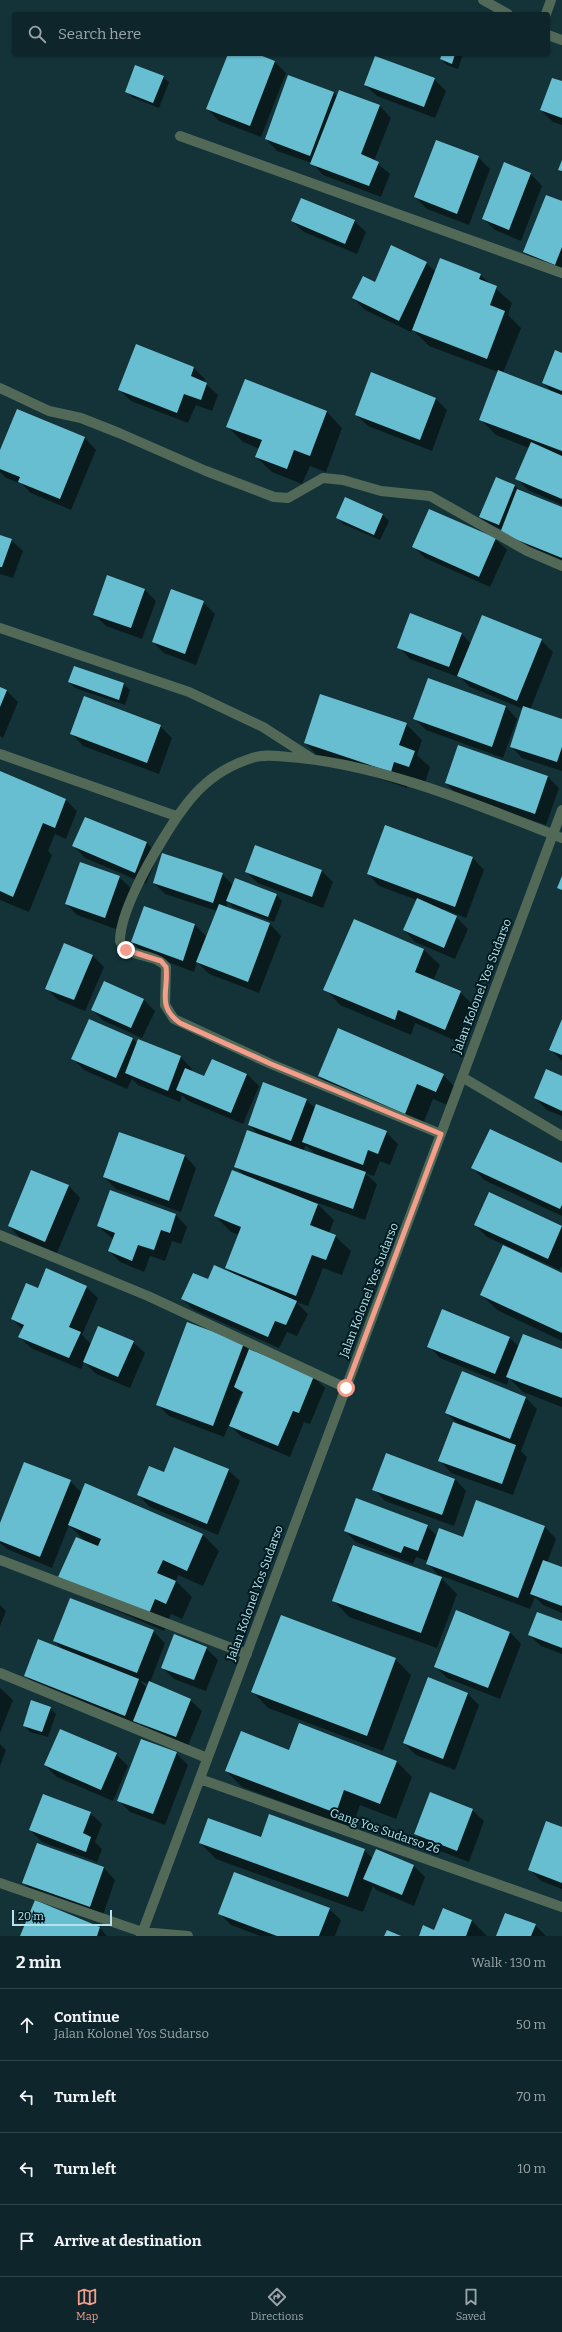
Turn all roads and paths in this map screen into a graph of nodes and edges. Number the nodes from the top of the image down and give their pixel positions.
1 (483, 0) edge
2 (551, 0) edge
3 (504, 12) edge
4 (547, 12) edge
5 (550, 36) edge
6 (562, 40) edge
7 (180, 136) dead end
8 (562, 273) edge
9 (0, 388) edge
10 (562, 566) edge
11 (0, 628) edge
12 (0, 754) edge
13 (311, 758) junction
14 (562, 810) edge
15 (176, 816) junction
16 (557, 836) edge
17 (462, 1077) junction
18 (441, 1134) junction
19 (562, 1136) edge
20 (0, 1235) edge
21 (346, 1388) junction
22 (0, 1560) edge
23 (247, 1654) junction
24 (0, 1673) edge
25 (207, 1758) junction
26 (200, 1779) junction
27 (0, 1882) edge
28 (562, 1907) edge
29 (141, 1934) edge
30 (188, 1936) edge

1 - 3 street
2 - 4 street
5 - 6 street
7 - 8 street
9 - 10 street
11 - 13 street
12 - 15 street
13 - 15 street
13 - 16 street
14 - 16 street, Jalan Kolonel Yos Sudarso
15 - 18 street
16 - 17 street, Jalan Kolonel Yos Sudarso
17 - 18 street, Jalan Kolonel Yos Sudarso
17 - 19 street
18 - 21 street, Jalan Kolonel Yos Sudarso
20 - 21 street
21 - 23 street, Jalan Kolonel Yos Sudarso
22 - 23 street
23 - 25 street, Jalan Kolonel Yos Sudarso
24 - 25 street
25 - 26 street, Jalan Kolonel Yos Sudarso
26 - 28 street, Gang Yos Sudarso 26
26 - 29 street, Jalan Kolonel Yos Sudarso
27 - 29 street
29 - 30 street

